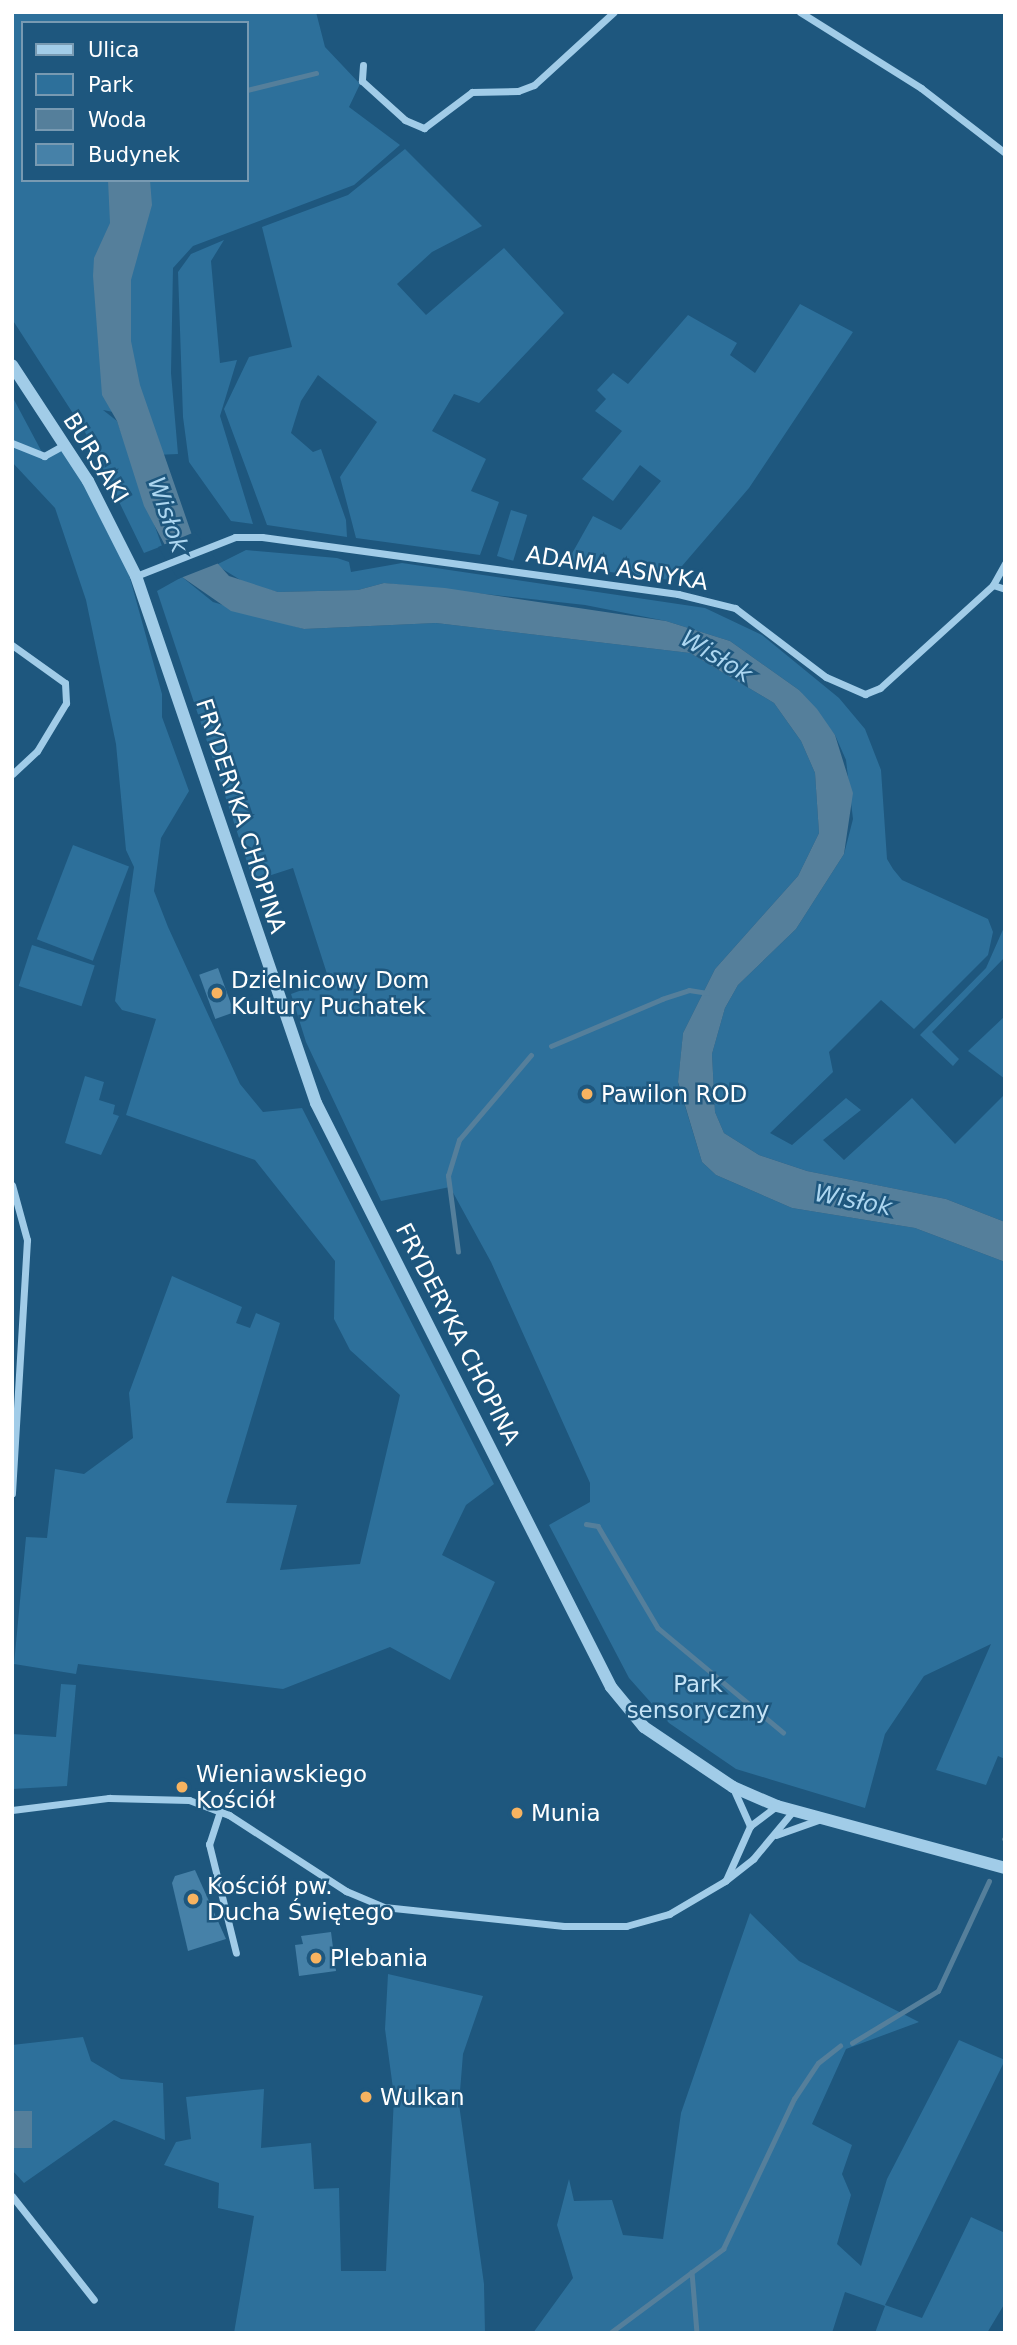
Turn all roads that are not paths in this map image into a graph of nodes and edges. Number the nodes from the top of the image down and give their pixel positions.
1 (614, 12) edge
2 (800, 12) edge
3 (363, 65) dead end
4 (1005, 153) edge
5 (12, 365) edge
6 (12, 443) edge
7 (64, 445) junction
8 (1005, 563) edge
9 (136, 576) junction
10 (993, 585) junction
11 (1005, 589) edge
12 (12, 645) edge
13 (12, 774) edge
14 (12, 1185) edge
15 (12, 1494) edge
16 (733, 1787) junction
17 (777, 1806) junction
18 (12, 1810) edge
19 (220, 1811) junction
20 (793, 1811) junction
21 (824, 1817) junction
22 (750, 1826) junction
23 (776, 1835) junction
24 (1005, 1868) edge
25 (725, 1881) junction
26 (236, 1953) dead end
27 (12, 2196) edge
28 (94, 2300) dead end

1 - 3 street
2 - 4 street
5 - 7 street, BURSAKI
6 - 7 street
7 - 9 street, BURSAKI
8 - 10 street, ADAMA ASNYKA
9 - 10 street, ADAMA ASNYKA
9 - 16 street, FRYDERYKA CHOPINA
10 - 11 street
12 - 13 street
14 - 15 street
16 - 17 street, FRYDERYKA CHOPINA
16 - 22 street
17 - 20 street, FRYDERYKA CHOPINA
17 - 22 street
18 - 19 street
19 - 25 street
19 - 26 street
20 - 21 street, FRYDERYKA CHOPINA
20 - 23 street
21 - 23 street
21 - 24 street, FRYDERYKA CHOPINA
22 - 25 street
23 - 25 street
27 - 28 street

